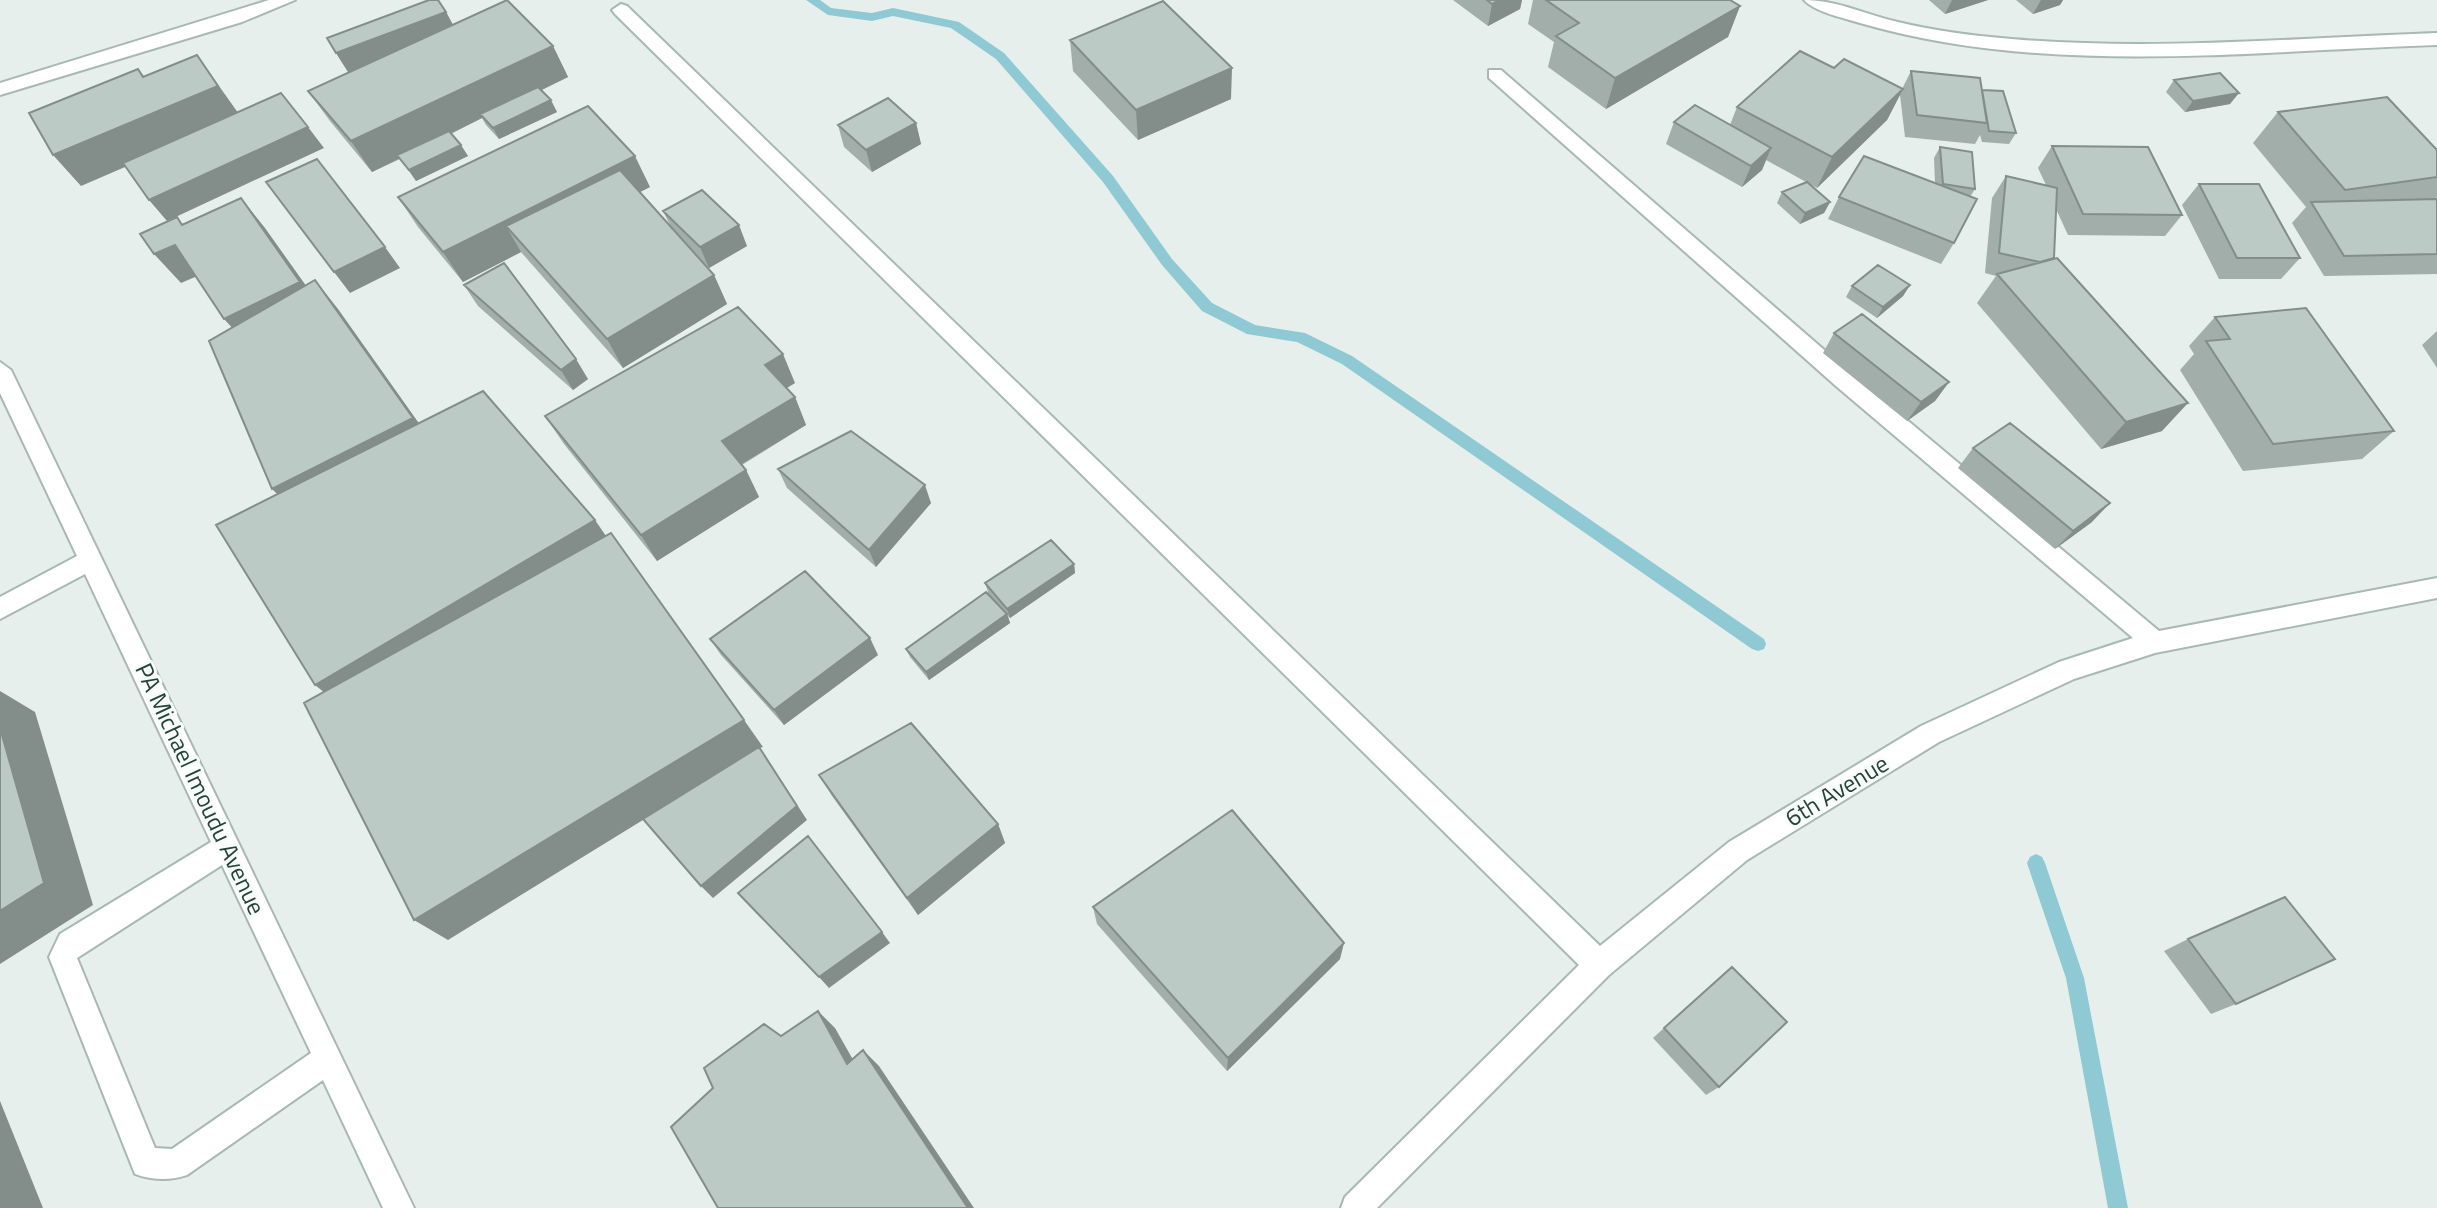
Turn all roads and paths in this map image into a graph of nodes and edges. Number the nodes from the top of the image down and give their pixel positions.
1 (286, 0) edge
2 (1813, 0) edge
3 (621, 10) dead end
4 (2437, 39) edge
5 (1495, 74) dead end
6 (0, 89) edge
7 (0, 370) edge
8 (90, 560) junction
9 (2437, 588) edge
10 (0, 609) edge
11 (2155, 642) junction
12 (229, 846) junction
13 (1599, 965) junction
14 (326, 1060) junction
15 (399, 1208) edge
16 (1356, 1208) edge

1 - 6 street
2 - 4 street
3 - 13 street
5 - 11 street
7 - 8 street, PA Michael Imoudu Avenue
8 - 10 street
8 - 12 street, PA Michael Imoudu Avenue
9 - 11 street, 6th Avenue
11 - 13 street, 6th Avenue
12 - 14 street, PA Michael Imoudu Avenue
12 - 14 street
13 - 16 street, 6th Avenue
14 - 15 street, PA Michael Imoudu Avenue

